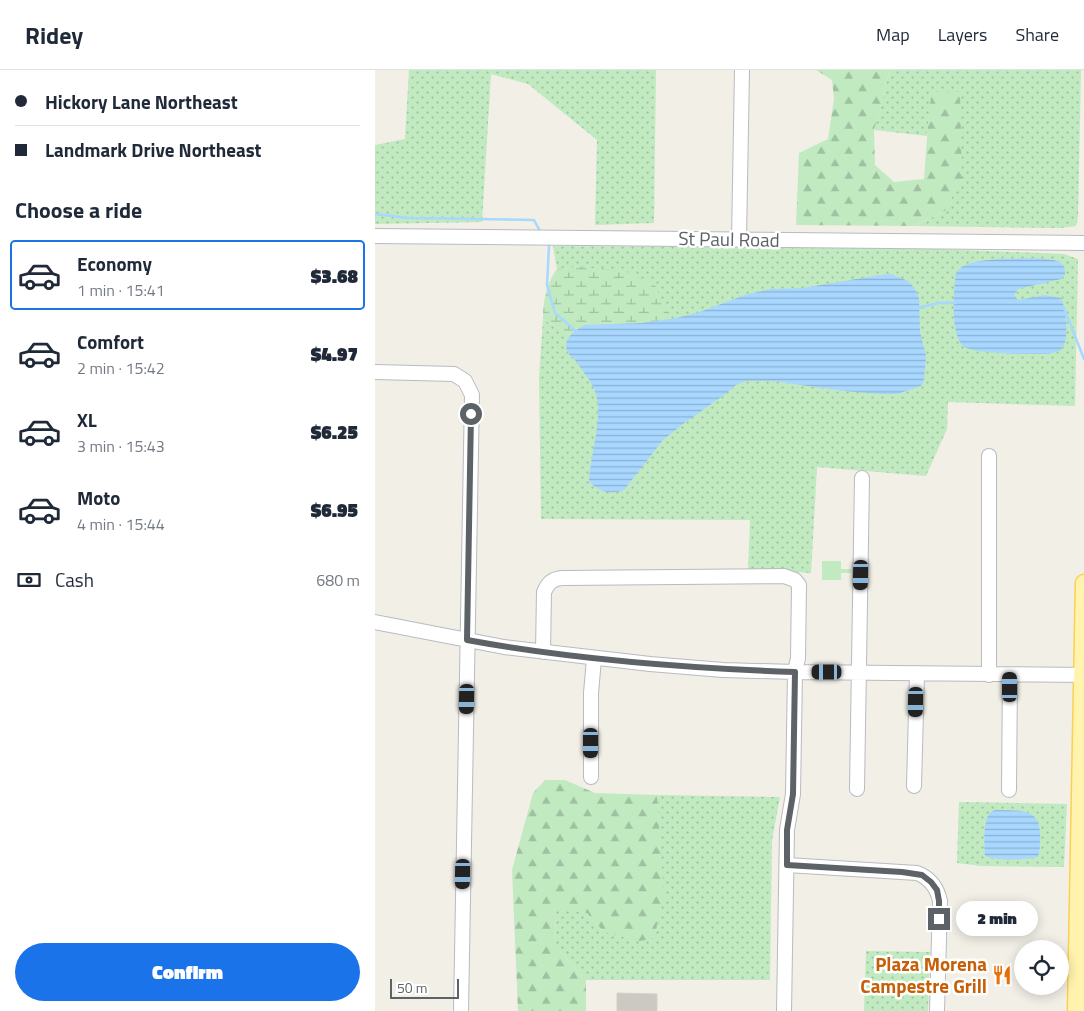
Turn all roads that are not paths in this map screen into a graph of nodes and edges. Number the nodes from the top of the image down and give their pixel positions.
1 (741, 70) edge
2 (375, 236) edge
3 (739, 240) junction
4 (1084, 243) edge
5 (375, 372) edge
6 (989, 456) dead end
7 (862, 478) dead end
8 (1084, 583) edge
9 (375, 622) edge
10 (467, 640) junction
11 (543, 652) junction
12 (594, 658) junction
13 (795, 672) junction
14 (859, 672) junction
15 (917, 673) junction
16 (989, 675) junction
17 (1010, 675) junction
18 (1083, 675) edge
19 (591, 777) dead end
20 (914, 786) dead end
21 (857, 789) dead end
22 (1009, 790) dead end
23 (787, 865) junction
24 (1081, 876) edge
25 (461, 1011) edge
26 (785, 1011) edge
27 (937, 1011) edge
28 (1076, 1011) edge

1 - 3 street
2 - 3 street, St Paul Road
3 - 4 street, St Paul Road
5 - 10 street
6 - 16 street
7 - 14 street
8 - 18 main road
9 - 10 street
10 - 11 street
10 - 25 street
11 - 12 street
11 - 13 street
12 - 13 street
12 - 19 street
13 - 14 street
13 - 23 street
14 - 15 street
14 - 21 street
15 - 16 street
15 - 20 street
16 - 17 street
17 - 18 street
17 - 22 street
18 - 24 main road
23 - 26 street
23 - 27 street
24 - 28 main road

